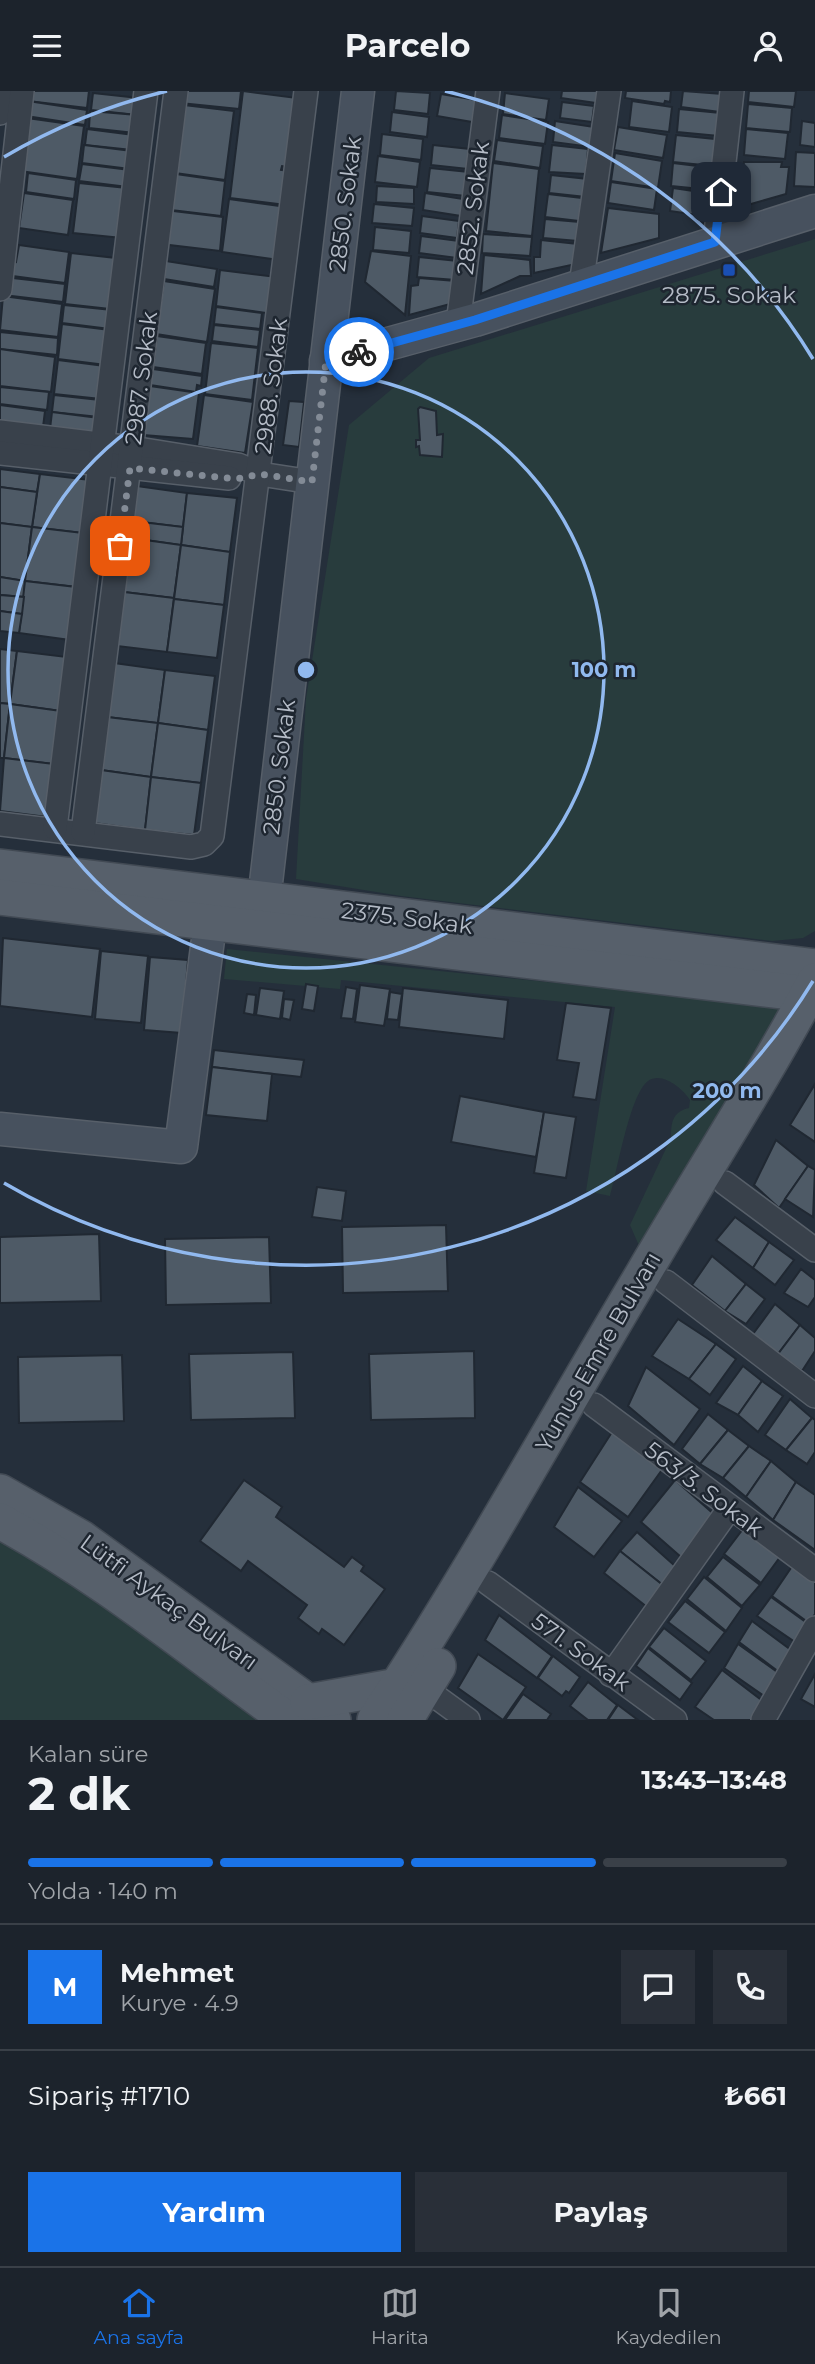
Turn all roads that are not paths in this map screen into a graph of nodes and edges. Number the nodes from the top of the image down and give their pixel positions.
1 (3, 91) edge
2 (22, 91) edge
3 (146, 91) edge
4 (176, 91) edge
5 (306, 91) edge
6 (358, 91) edge
7 (488, 91) edge
8 (609, 91) edge
9 (732, 91) edge
10 (0, 113) edge
11 (815, 211) edge
12 (715, 242) junction
13 (581, 285) junction
14 (0, 289) edge
15 (458, 324) junction
16 (326, 361) junction
17 (0, 432) edge
18 (0, 453) edge
19 (103, 454) junction
20 (131, 458) junction
21 (260, 474) junction
22 (312, 482) junction
23 (0, 824) edge
24 (55, 828) junction
25 (83, 832) junction
26 (0, 867) edge
27 (0, 897) edge
28 (263, 914) junction
29 (210, 924) junction
30 (813, 985) edge
31 (815, 1031) edge
32 (0, 1129) edge
33 (725, 1183) junction
34 (815, 1250) edge
35 (666, 1282) junction
36 (815, 1396) edge
37 (594, 1405) junction
38 (0, 1492) edge
39 (524, 1502) junction
40 (729, 1509) junction
41 (0, 1521) edge
42 (815, 1570) edge
43 (478, 1577) junction
44 (815, 1628) edge
45 (611, 1675) junction
46 (411, 1687) junction
47 (310, 1714) edge
48 (375, 1720) edge
49 (405, 1720) edge
50 (468, 1720) edge
51 (675, 1720) edge
52 (763, 1720) edge

1 - 10 street
2 - 14 street
3 - 19 street, 2987. Sokak
4 - 20 street, 2987. Sokak
5 - 21 street, 2988. Sokak
6 - 16 street, 2850. Sokak
7 - 15 street, 2852. Sokak
8 - 13 street
9 - 12 street
11 - 12 street
12 - 13 street
13 - 15 street
15 - 16 street
16 - 22 street, 2850. Sokak
17 - 19 street
18 - 19 street
19 - 20 street
19 - 24 street, 2987. Sokak
20 - 21 street
20 - 25 street, 2987. Sokak
21 - 22 street
21 - 25 street, 2988. Sokak
22 - 28 street, 2850. Sokak
23 - 24 street
24 - 25 street
26 - 28 main road, 2375. Sokak
27 - 29 main road, 2375. Sokak
28 - 29 main road, 2375. Sokak
28 - 30 main road, 2375. Sokak
29 - 32 street
30 - 39 main road, Yunus Emre Bulvarı
31 - 33 main road, Yunus Emre Bulvarı
33 - 34 street
33 - 35 main road, Yunus Emre Bulvarı
35 - 36 street
35 - 37 main road, Yunus Emre Bulvarı
37 - 39 main road, Yunus Emre Bulvarı
37 - 40 street, 563/3. Sokak
38 - 47 main road, Lütfi Aykaç Bulvarı
39 - 43 main road, Yunus Emre Bulvarı
40 - 42 street, 563/3. Sokak
40 - 45 street
41 - 47 main road
43 - 45 street, 571. Sokak
43 - 46 main road, Yunus Emre Bulvarı
44 - 52 street
45 - 51 street, 571. Sokak
46 - 47 main road
46 - 48 main road, Yunus Emre Bulvarı
46 - 49 main road, Yunus Emre Bulvarı
46 - 50 street

